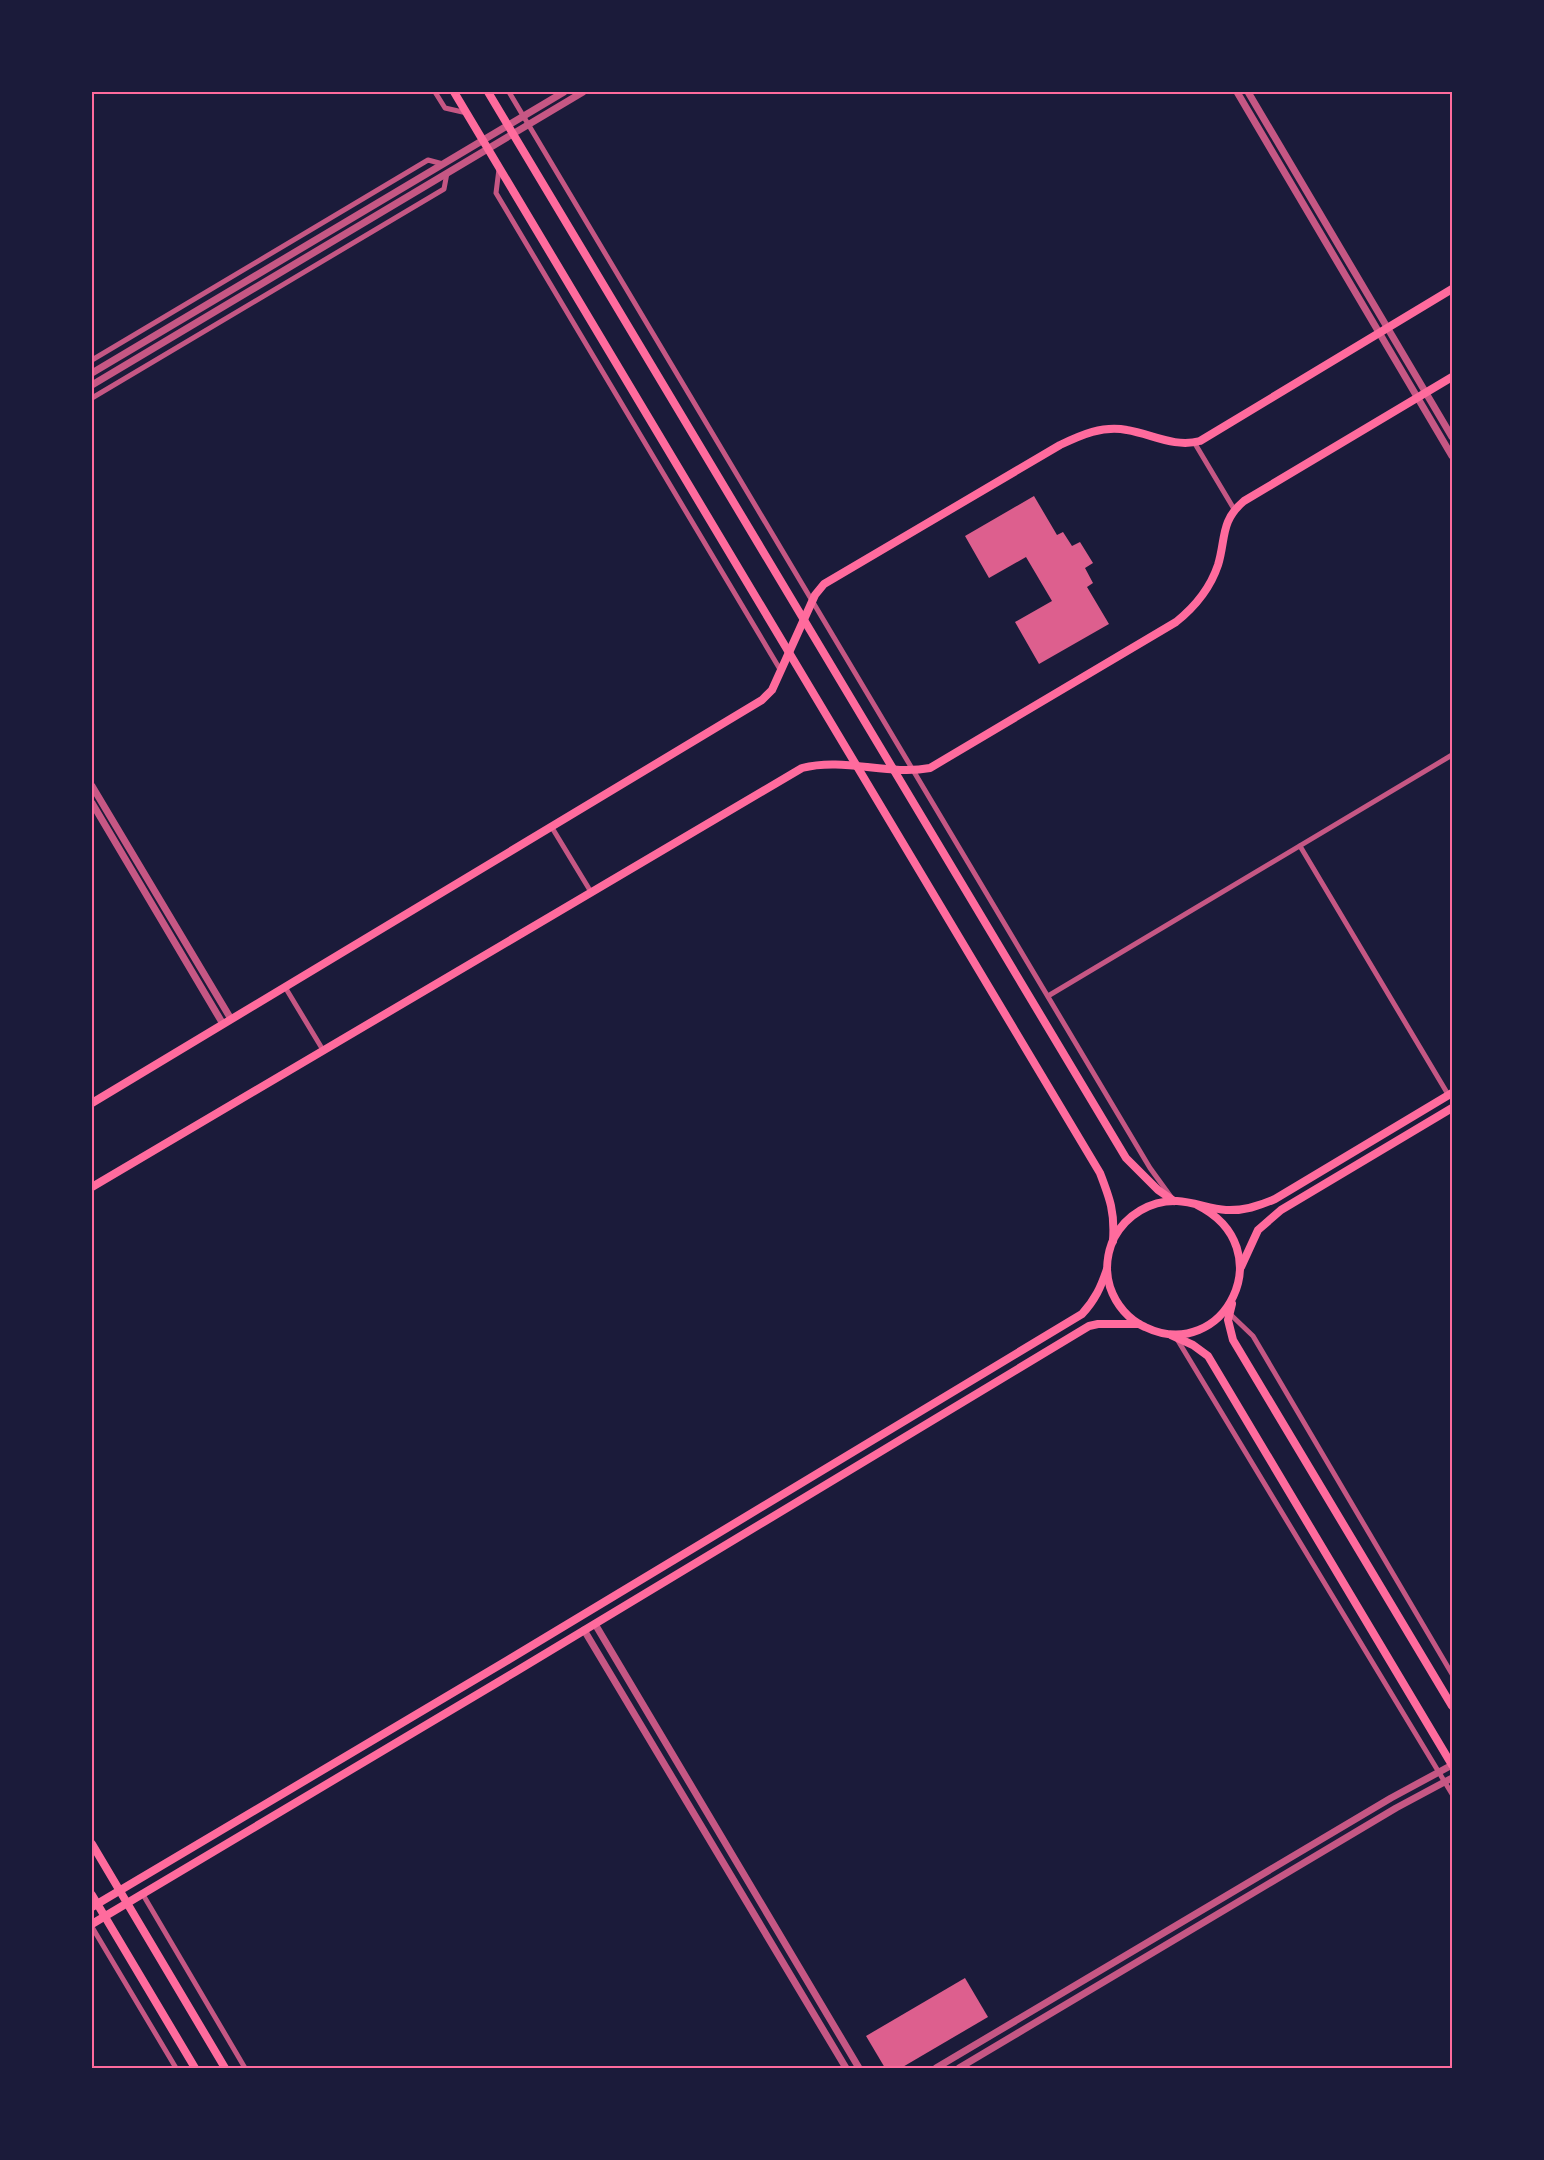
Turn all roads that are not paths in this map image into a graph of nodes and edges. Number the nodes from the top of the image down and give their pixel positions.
1 (435, 92) edge
2 (454, 92) edge
3 (488, 92) edge
4 (509, 92) edge
5 (564, 92) edge
6 (583, 92) edge
7 (1237, 92) edge
8 (1248, 92) edge
9 (467, 113) junction
10 (524, 115) junction
11 (529, 124) junction
12 (508, 125) junction
13 (513, 133) junction
14 (483, 140) junction
15 (488, 148) junction
16 (443, 164) junction
17 (499, 167) junction
18 (447, 173) junction
19 (1452, 288) edge
20 (1388, 328) junction
21 (1379, 333) junction
22 (92, 360) edge
23 (92, 373) edge
24 (1452, 377) edge
25 (92, 385) edge
26 (1426, 393) junction
27 (92, 398) edge
28 (1418, 398) junction
29 (1452, 437) edge
30 (1194, 442) junction
31 (1452, 456) edge
32 (1234, 509) junction
33 (813, 600) junction
34 (804, 620) junction
35 (789, 652) junction
36 (781, 671) junction
37 (1452, 755) edge
38 (856, 765) junction
39 (892, 768) junction
40 (914, 769) junction
41 (92, 786) edge
42 (92, 803) edge
43 (551, 826) junction
44 (1300, 846) junction
45 (591, 892) junction
46 (285, 987) junction
47 (1048, 996) junction
48 (231, 1019) junction
49 (223, 1024) junction
50 (323, 1050) junction
51 (1450, 1094) edge
52 (92, 1103) edge
53 (1452, 1108) edge
54 (92, 1187) edge
55 (1174, 1201) junction
56 (1197, 1205) junction
57 (1113, 1241) junction
58 (1240, 1268) junction
59 (1107, 1269) junction
60 (1233, 1298) junction
61 (1230, 1314) junction
62 (1139, 1324) junction
63 (1166, 1334) junction
64 (1177, 1338) junction
65 (595, 1624) junction
66 (584, 1630) junction
67 (1452, 1674) edge
68 (1452, 1706) edge
69 (1452, 1765) edge
70 (1439, 1772) junction
71 (1449, 1780) edge
72 (1452, 1794) edge
73 (92, 1844) edge
74 (119, 1891) junction
75 (142, 1893) junction
76 (92, 1895) edge
77 (127, 1903) junction
78 (94, 1906) edge
79 (104, 1916) junction
80 (92, 1925) edge
81 (176, 2068) edge
82 (195, 2068) edge
83 (225, 2068) edge
84 (245, 2068) edge
85 (846, 2068) edge
86 (859, 2068) edge
87 (936, 2068) edge
88 (958, 2068) edge

1 - 9 street
2 - 9 main road
3 - 12 main road
4 - 10 street
5 - 10 street
6 - 11 street
7 - 21 street
8 - 20 street
9 - 14 main road
10 - 11 street
10 - 12 street
11 - 13 street
11 - 33 street
12 - 13 main road
12 - 14 street
13 - 15 street
13 - 34 main road
14 - 15 main road
14 - 16 street
15 - 17 main road
15 - 18 street
16 - 22 street
16 - 23 street
17 - 35 main road
17 - 36 street
18 - 25 street
18 - 27 street
19 - 20 main road
20 - 21 main road
20 - 26 street
21 - 28 street
21 - 30 main road
24 - 26 main road
26 - 28 main road
26 - 29 street
28 - 31 street
28 - 32 main road
30 - 32 street
30 - 33 main road
32 - 40 main road
33 - 34 main road
33 - 40 street
34 - 35 main road
34 - 39 main road
35 - 36 main road
35 - 38 main road
36 - 43 main road
37 - 44 street
38 - 39 main road
38 - 45 main road
38 - 57 main road
39 - 40 main road
39 - 55 main road
40 - 47 street
41 - 48 street
42 - 49 street
43 - 45 street
43 - 46 main road
44 - 47 street
44 - 51 street
45 - 50 main road
46 - 48 main road
46 - 50 street
47 - 55 street
48 - 49 main road
49 - 52 main road
50 - 54 main road
51 - 56 main road
53 - 58 main road
55 - 56 main road
55 - 57 main road
56 - 58 main road
57 - 59 main road
58 - 60 main road
59 - 62 main road
59 - 74 main road
60 - 61 main road
60 - 63 main road
61 - 67 street
61 - 68 main road
62 - 63 main road
62 - 65 main road
63 - 64 main road
64 - 69 main road
64 - 70 street
65 - 66 main road
65 - 86 street
66 - 75 main road
66 - 85 street
69 - 70 street
70 - 71 street
70 - 87 street
71 - 72 street
71 - 88 street
73 - 74 main road
74 - 77 main road
74 - 78 main road
75 - 77 main road
75 - 84 street
76 - 78 main road
77 - 79 main road
77 - 83 main road
78 - 79 main road
79 - 80 main road
79 - 82 main road
80 - 81 street

